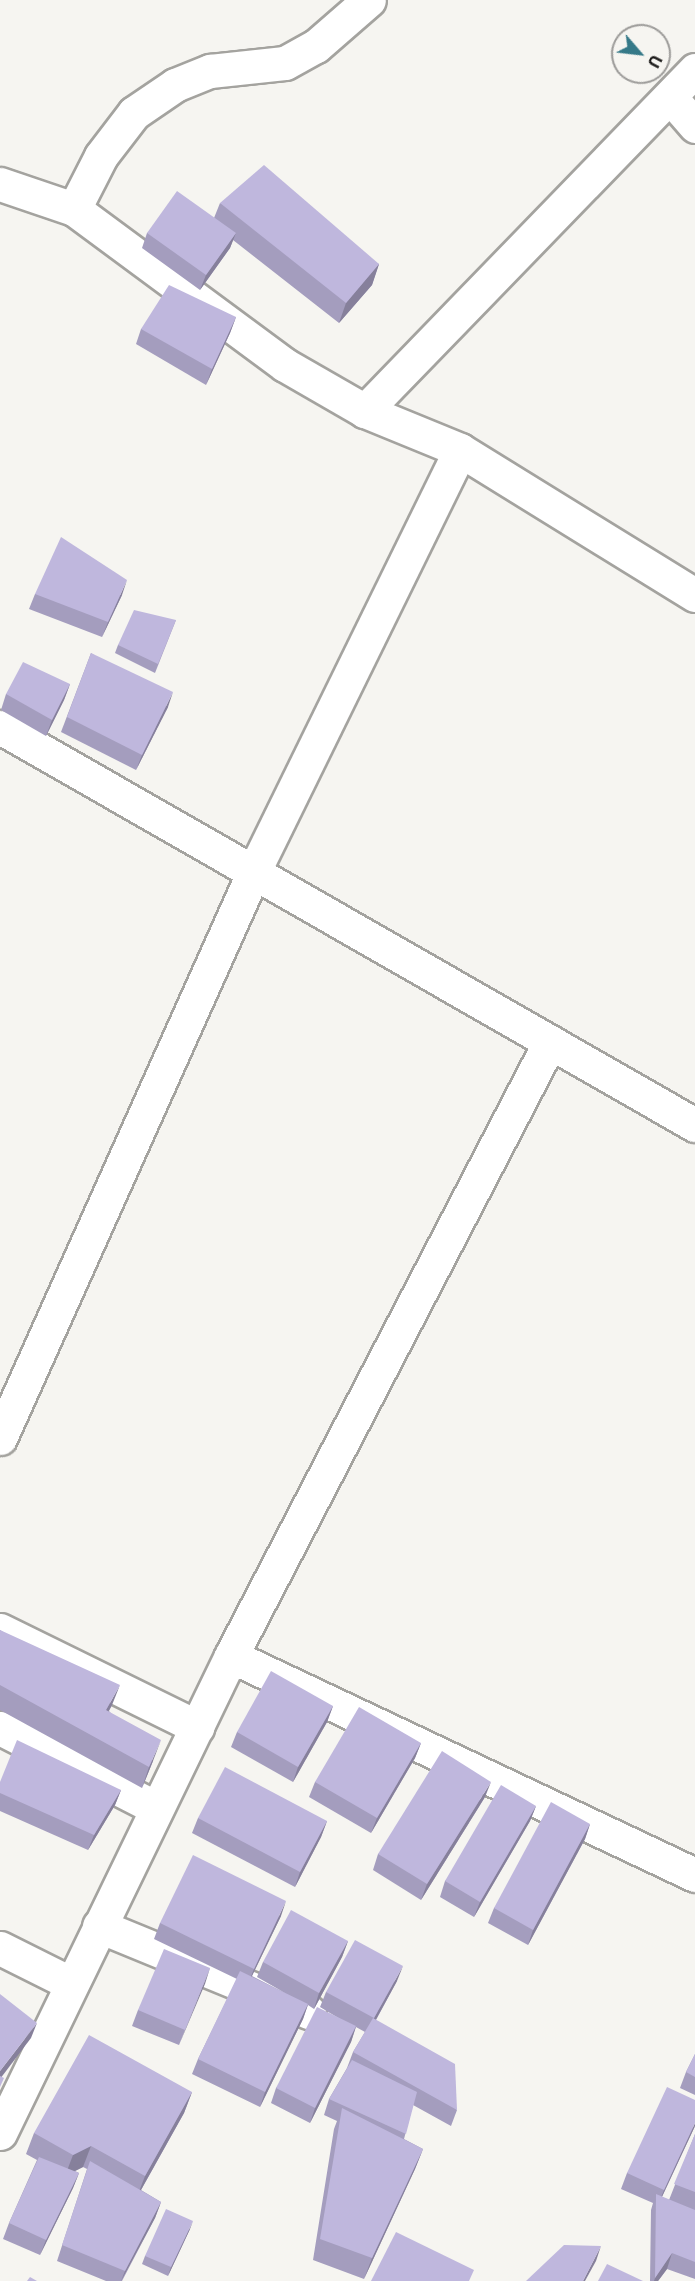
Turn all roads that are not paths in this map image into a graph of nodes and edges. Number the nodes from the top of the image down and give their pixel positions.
1 (369, 0) edge
2 (695, 70) edge
3 (671, 98) junction
4 (695, 126) edge
5 (0, 184) edge
6 (74, 209) junction
7 (365, 411) junction
8 (460, 450) junction
9 (695, 596) edge
10 (0, 727) edge
11 (255, 869) junction
12 (550, 1042) junction
13 (695, 1125) edge
14 (0, 1437) edge
15 (0, 1630) edge
16 (231, 1656) junction
17 (197, 1727) junction
18 (0, 1728) edge
19 (156, 1808) junction
20 (695, 1875) edge
21 (99, 1926) junction
22 (0, 1948) edge
23 (72, 1984) junction
24 (309, 2012) edge
25 (0, 2133) edge

1 - 6 street
2 - 3 street
3 - 4 street
3 - 7 street
5 - 6 street
6 - 7 street
7 - 8 street
8 - 9 street
8 - 11 street
10 - 11 street
11 - 12 street
11 - 14 street
12 - 13 street
12 - 16 street
15 - 17 street
16 - 17 street
16 - 20 street
17 - 19 street
18 - 19 street
19 - 21 street
21 - 23 street
21 - 24 street
22 - 23 street
23 - 25 street

